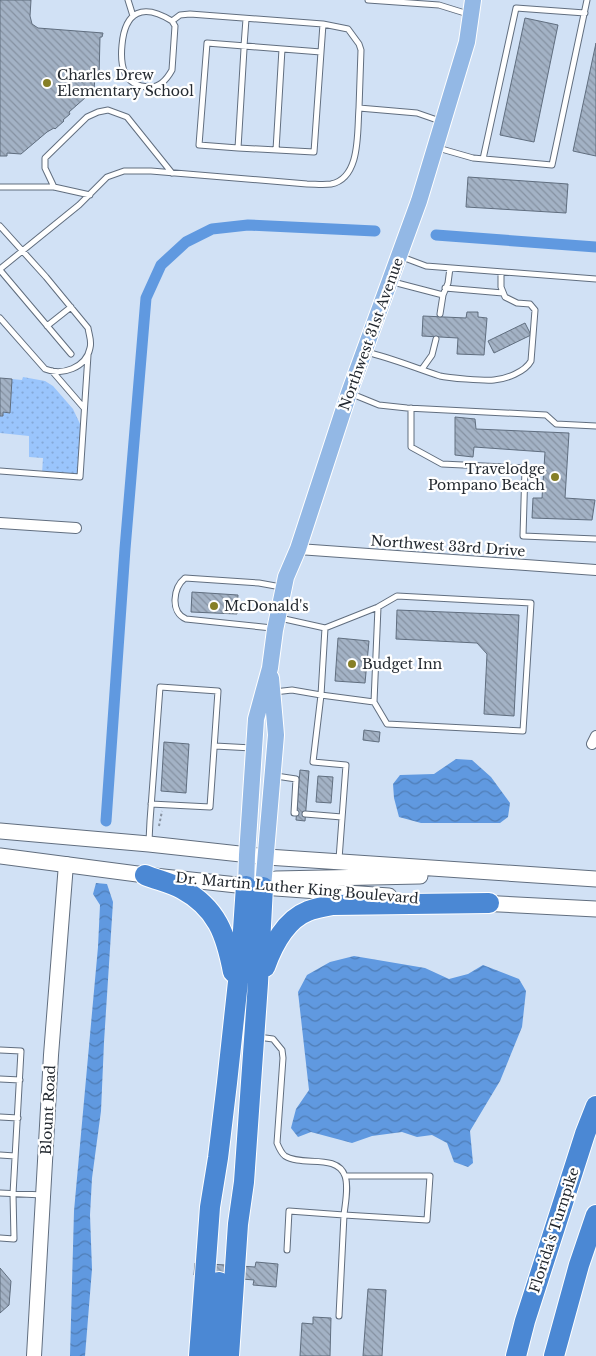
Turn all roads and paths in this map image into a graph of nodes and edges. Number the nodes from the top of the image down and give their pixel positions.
1 (128, 0) edge
2 (368, 0) edge
3 (587, 0) edge
4 (472, 7) edge
5 (585, 13) junction
6 (133, 16) junction
7 (246, 18) junction
8 (172, 21) junction
9 (323, 24) junction
10 (244, 46) junction
11 (282, 49) junction
12 (321, 52) junction
13 (359, 108) junction
14 (443, 122) junction
15 (436, 147) junction
16 (238, 148) junction
17 (276, 150) junction
18 (483, 159) junction
19 (172, 173) junction
20 (0, 187) edge
21 (54, 187) junction
22 (90, 194) junction
23 (0, 226) edge
24 (23, 250) junction
25 (399, 256) junction
26 (450, 268) junction
27 (0, 270) edge
28 (501, 272) junction
29 (596, 279) edge
30 (390, 281) junction
31 (445, 288) junction
32 (503, 293) junction
33 (442, 295) junction
34 (71, 307) junction
35 (440, 314) dead end
36 (0, 318) edge
37 (47, 326) junction
38 (436, 339) dead end
39 (364, 352) junction
40 (71, 354) dead end
41 (88, 355) junction
42 (422, 369) junction
43 (52, 371) junction
44 (349, 393) junction
45 (84, 408) junction
46 (411, 408) junction
47 (596, 426) edge
48 (0, 471) edge
49 (0, 523) edge
50 (76, 528) dead end
51 (596, 539) edge
52 (298, 549) junction
53 (596, 570) edge
54 (284, 587) junction
55 (378, 606) junction
56 (276, 623) junction
57 (325, 628) junction
58 (270, 668) junction
59 (272, 693) junction
60 (321, 695) junction
61 (374, 702) junction
62 (215, 746) junction
63 (254, 748) junction
64 (273, 776) junction
65 (151, 804) junction
66 (162, 810) dead end
67 (296, 814) dead end
68 (306, 814) dead end
69 (342, 817) junction
70 (159, 826) dead end
71 (0, 831) edge
72 (149, 844) junction
73 (246, 855) junction
74 (0, 856) edge
75 (267, 857) junction
76 (339, 862) junction
77 (66, 864) junction
78 (457, 870) junction
79 (146, 875) junction
80 (596, 879) edge
81 (255, 886) junction
82 (489, 903) junction
83 (596, 909) edge
84 (258, 982) junction
85 (237, 992) junction
86 (254, 1037) junction
87 (0, 1050) edge
88 (0, 1079) edge
89 (20, 1080) junction
90 (596, 1106) edge
91 (0, 1117) edge
92 (18, 1118) junction
93 (0, 1155) edge
94 (16, 1156) junction
95 (218, 1158) junction
96 (345, 1176) junction
97 (244, 1182) junction
98 (0, 1193) edge
99 (13, 1194) junction
100 (43, 1195) junction
101 (344, 1215) junction
102 (596, 1215) edge
103 (0, 1238) edge
104 (287, 1250) dead end
105 (339, 1316) dead end
106 (525, 1321) junction
107 (34, 1356) edge
108 (199, 1356) edge
109 (213, 1356) edge
110 (229, 1356) edge
111 (241, 1356) edge
112 (509, 1356) edge
113 (516, 1356) edge
114 (554, 1356) edge

1 - 6 lane
2 - 4 lane
3 - 5 lane
4 - 14 main road, Northwest 31st Avenue
5 - 18 lane
5 - 18 lane
6 - 8 lane
6 - 8 lane
7 - 8 lane
7 - 9 lane
7 - 10 lane
9 - 12 lane
9 - 13 lane
10 - 11 lane
10 - 16 lane
10 - 16 lane
11 - 12 lane
11 - 17 lane
12 - 17 lane
13 - 14 lane
13 - 19 lane
14 - 15 main road, Northwest 31st Avenue
15 - 18 lane
15 - 25 main road, Northwest 31st Avenue
16 - 17 lane
19 - 21 lane
19 - 22 lane
20 - 21 lane
21 - 22 lane
22 - 24 lane
23 - 24 lane
24 - 27 lane
24 - 34 lane
25 - 26 lane
25 - 30 main road, Northwest 31st Avenue
26 - 28 lane
26 - 31 lane
27 - 37 lane
28 - 29 lane
28 - 32 lane
30 - 33 lane
30 - 39 main road, Northwest 31st Avenue
31 - 32 lane
31 - 33 lane
32 - 42 lane
33 - 35 lane
34 - 37 lane
34 - 41 lane
36 - 43 lane
37 - 40 lane
38 - 42 lane
39 - 42 lane
39 - 44 main road, Northwest 31st Avenue
41 - 43 lane
41 - 45 lane
43 - 45 lane
44 - 46 lane
44 - 52 main road, Northwest 31st Avenue
45 - 48 lane
46 - 47 lane
46 - 51 lane
49 - 50 street
52 - 53 street, Northwest 33rd Drive
52 - 54 main road, Northwest 31st Avenue
54 - 56 main road, Northwest 31st Avenue
54 - 56 lane
55 - 57 lane
55 - 61 lane
55 - 61 lane
56 - 57 lane
56 - 58 main road, Northwest 31st Avenue
57 - 60 lane
58 - 59 main road, Northwest 31st Avenue
58 - 63 main road, Northwest 31st Avenue
59 - 60 lane
59 - 64 main road, Northwest 31st Avenue
60 - 61 lane
60 - 69 lane
62 - 63 lane
62 - 65 lane
62 - 65 lane
63 - 73 main road, Northwest 31st Avenue
64 - 67 lane
64 - 75 main road, Northwest 31st Avenue
65 - 72 lane
66 - 70 path
68 - 69 lane
69 - 76 lane
71 - 72 main road, Dr. Martin Luther King Boulevard
72 - 73 main road, Dr. Martin Luther King Boulevard
73 - 75 main road, Dr. Martin Luther King Boulevard
73 - 81 main road, Northwest 31st Avenue
74 - 77 main road, Dr. Martin Luther King Boulevard
75 - 76 main road, Dr. Martin Luther King Boulevard
75 - 81 main road, Northwest 31st Avenue
76 - 78 main road, Dr. Martin Luther King Boulevard
77 - 79 main road, Dr. Martin Luther King Boulevard
77 - 100 street, Blount Road
78 - 80 main road, Dr. Martin Luther King Boulevard
78 - 81 main road
79 - 81 main road, Dr. Martin Luther King Boulevard
79 - 85 highway
81 - 82 main road, Dr. Martin Luther King Boulevard
81 - 84 highway
81 - 85 highway
82 - 83 main road, Dr. Martin Luther King Boulevard
82 - 84 highway
84 - 86 highway
85 - 95 highway
86 - 96 lane
86 - 97 highway
87 - 89 lane
88 - 89 lane
89 - 92 lane
90 - 106 highway, Florida's Turnpike
91 - 92 lane
92 - 94 lane
93 - 94 lane
94 - 99 lane
95 - 108 highway
95 - 109 highway
96 - 101 lane
96 - 101 lane
97 - 110 highway
97 - 111 highway
98 - 99 lane
99 - 100 lane
99 - 103 lane
100 - 107 street, Blount Road
101 - 104 lane
101 - 105 lane
102 - 114 highway
106 - 112 highway
106 - 113 highway, Florida's Turnpike

